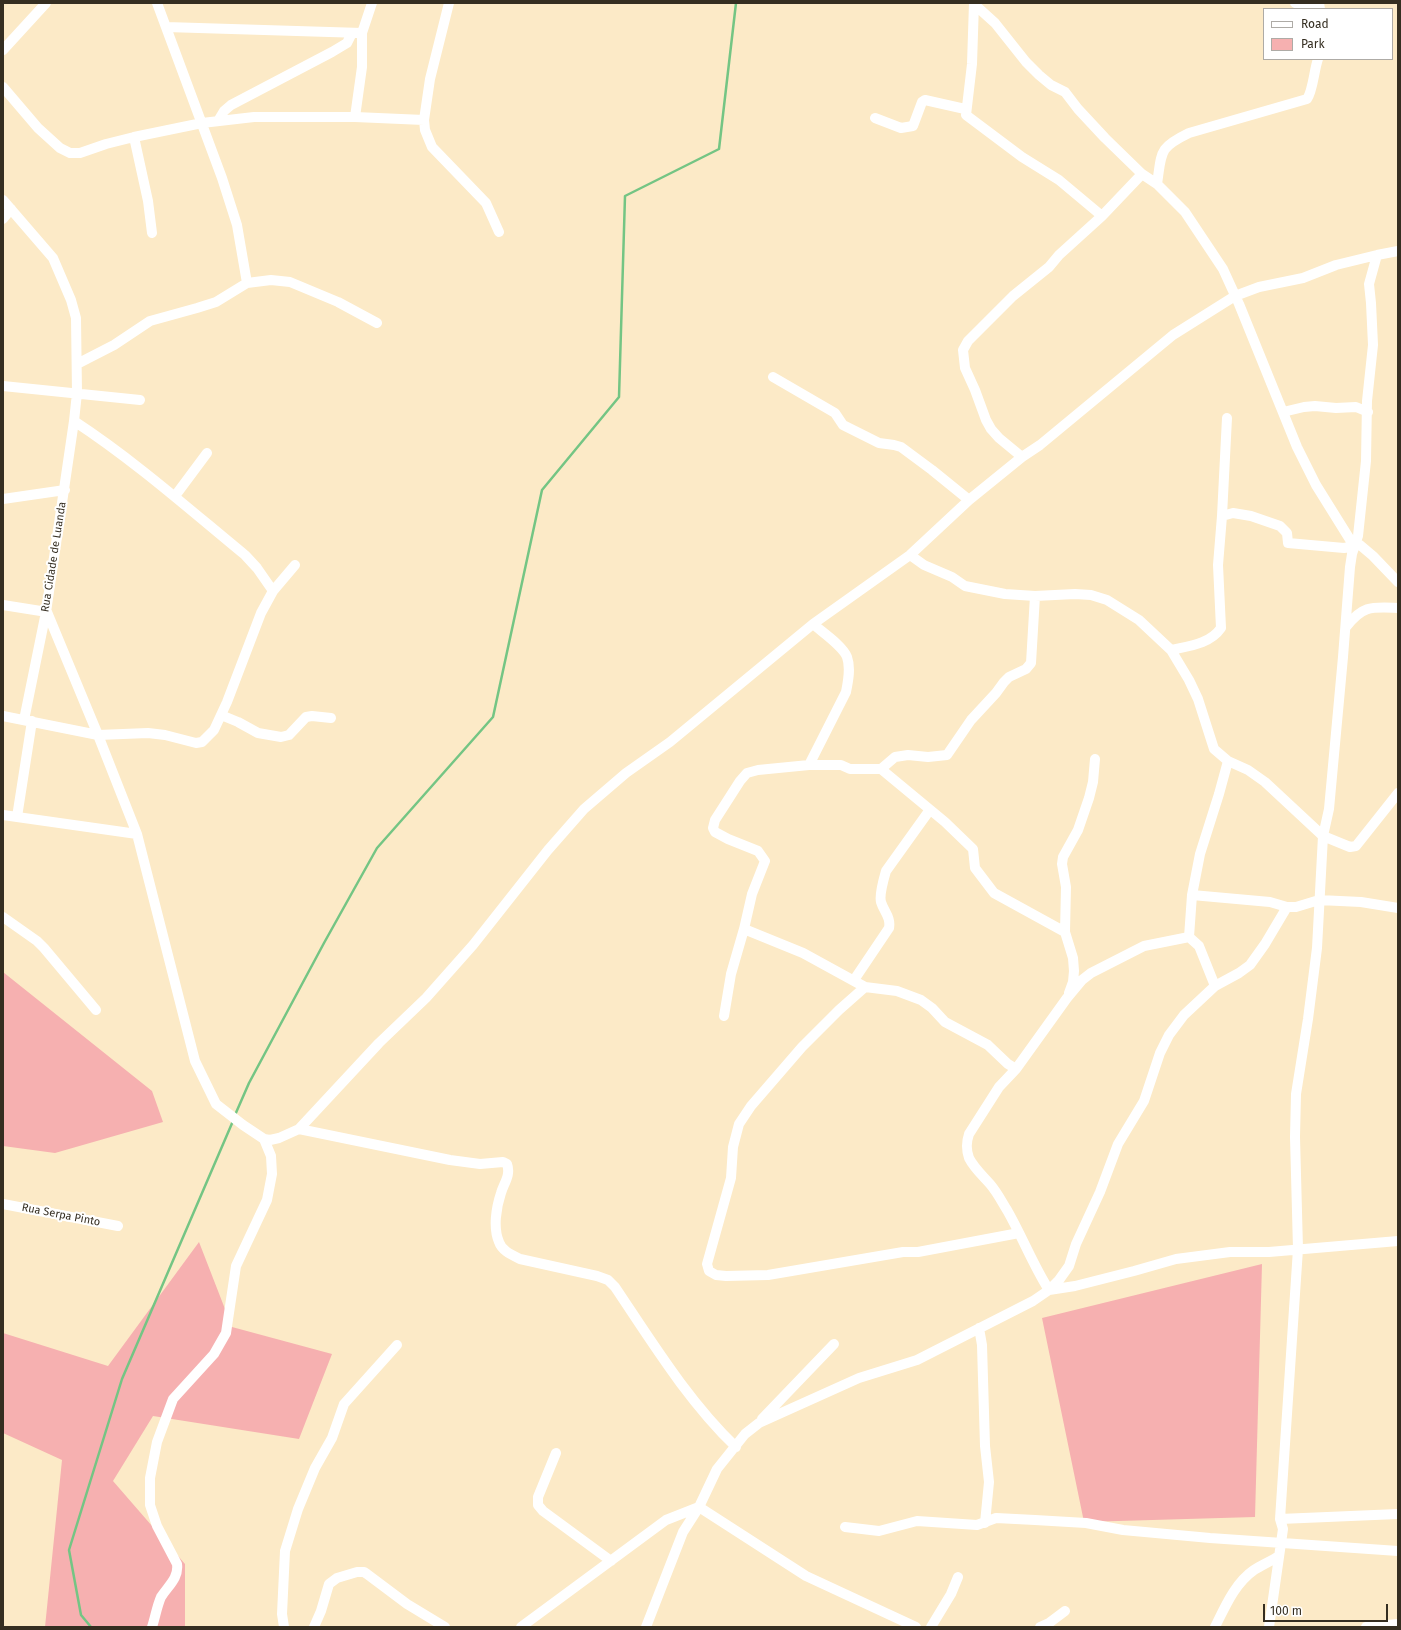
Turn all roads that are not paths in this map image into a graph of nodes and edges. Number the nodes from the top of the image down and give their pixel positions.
1 (46, 3) edge
2 (157, 3) edge
3 (372, 3) edge
4 (449, 3) edge
5 (1295, 3) edge
6 (974, 4) edge
7 (1311, 8) edge
8 (166, 27) junction
9 (357, 33) junction
10 (3, 50) edge
11 (1318, 60) edge
12 (3, 87) edge
13 (965, 109) junction
14 (355, 117) junction
15 (875, 118) dead end
16 (424, 120) junction
17 (218, 121) junction
18 (202, 123) junction
19 (134, 137) junction
20 (1142, 174) junction
21 (1157, 184) junction
22 (3, 200) edge
23 (11, 209) junction
24 (1102, 216) junction
25 (3, 219) edge
26 (499, 232) dead end
27 (152, 233) dead end
28 (1398, 251) edge
29 (1377, 255) junction
30 (248, 283) junction
31 (1235, 296) junction
32 (377, 323) dead end
33 (77, 364) junction
34 (773, 377) dead end
35 (3, 386) edge
36 (77, 393) junction
37 (140, 400) dead end
38 (1283, 412) junction
39 (1368, 412) junction
40 (1227, 418) dead end
41 (74, 421) junction
42 (207, 453) dead end
43 (1022, 457) junction
44 (65, 490) junction
45 (175, 496) junction
46 (3, 499) edge
47 (969, 500) junction
48 (1222, 516) junction
49 (1354, 546) junction
50 (910, 555) junction
51 (295, 565) dead end
52 (1398, 582) edge
53 (273, 591) junction
54 (1035, 596) junction
55 (3, 605) edge
56 (1398, 608) edge
57 (46, 612) junction
58 (813, 624) junction
59 (1346, 626) junction
60 (1171, 650) junction
61 (3, 716) edge
62 (221, 716) junction
63 (331, 718) dead end
64 (28, 720) junction
65 (98, 735) junction
66 (1095, 759) dead end
67 (1228, 761) junction
68 (809, 764) junction
69 (881, 769) junction
70 (1398, 793) edge
71 (929, 811) junction
72 (3, 815) edge
73 (17, 817) junction
74 (137, 834) junction
75 (1323, 836) junction
76 (1192, 895) junction
77 (1319, 900) junction
78 (1287, 907) junction
79 (1398, 908) edge
80 (3, 917) edge
81 (744, 929) junction
82 (1065, 932) junction
83 (1189, 937) junction
84 (854, 980) junction
85 (1214, 986) junction
86 (865, 987) junction
87 (1067, 998) junction
88 (96, 1010) dead end
89 (724, 1016) dead end
90 (1016, 1069) junction
91 (299, 1129) junction
92 (264, 1139) junction
93 (3, 1204) edge
94 (118, 1226) dead end
95 (1019, 1232) junction
96 (1398, 1241) edge
97 (1298, 1249) junction
98 (1069, 1266) junction
99 (1075, 1286) junction
100 (1049, 1290) junction
101 (979, 1328) junction
102 (834, 1344) dead end
103 (397, 1345) dead end
104 (745, 1434) junction
105 (736, 1447) junction
106 (556, 1453) dead end
107 (700, 1507) junction
108 (1398, 1514) edge
109 (1280, 1519) junction
110 (985, 1523) junction
111 (845, 1527) dead end
112 (1281, 1544) junction
113 (1398, 1552) edge
114 (1279, 1556) junction
115 (611, 1561) junction
116 (958, 1577) dead end
117 (1065, 1611) dead end
118 (1398, 1624) edge
119 (152, 1627) edge
120 (284, 1627) edge
121 (314, 1627) edge
122 (445, 1627) edge
123 (521, 1627) edge
124 (646, 1627) edge
125 (916, 1627) edge
126 (931, 1627) edge
127 (1040, 1627) edge
128 (1215, 1627) edge
129 (1269, 1627) edge
130 (1366, 1627) edge

1 - 10 street
2 - 8 street
3 - 9 street
4 - 16 street
5 - 7 street
6 - 13 street
6 - 20 street
8 - 9 street
8 - 18 street
9 - 14 street
9 - 17 street
11 - 21 street
12 - 19 street
13 - 15 street
13 - 24 street
14 - 16 street
14 - 17 street
16 - 26 street
17 - 18 street
18 - 19 street
18 - 30 street
19 - 27 street
20 - 21 street
20 - 24 street
21 - 31 street
22 - 23 street, Rua Cidade de Luanda
23 - 25 street
23 - 33 street, Rua Cidade de Luanda
24 - 43 street
28 - 29 street
29 - 31 street
29 - 39 street
30 - 32 street
30 - 33 street
31 - 38 street
31 - 43 street
33 - 36 street, Rua Cidade de Luanda
34 - 47 street
35 - 36 street
36 - 37 street
36 - 41 street, Rua Cidade de Luanda
38 - 39 street
38 - 49 street
39 - 49 street
40 - 48 street
41 - 44 street, Rua Cidade de Luanda
41 - 45 street
42 - 45 street
43 - 47 street
44 - 46 street
44 - 57 street, Rua Cidade de Luanda
45 - 53 street
47 - 50 street
48 - 49 street
48 - 60 street
49 - 52 street
49 - 59 street
50 - 54 street
50 - 58 street
51 - 53 street
53 - 62 street
54 - 60 street
54 - 69 street
55 - 57 street
56 - 59 street
57 - 64 street, Rua Cidade de Luanda
57 - 65 street
58 - 68 street
58 - 91 street
59 - 75 street
60 - 67 street
61 - 64 street
62 - 63 street
62 - 65 street
64 - 65 street
64 - 73 street, Rua Cidade de Luanda
65 - 74 street
66 - 82 street
67 - 75 street
67 - 76 street
68 - 69 street
68 - 81 street
69 - 71 street
70 - 75 street
71 - 82 street
71 - 84 street
72 - 73 street
73 - 74 street
74 - 92 street
75 - 77 street
76 - 78 street
76 - 83 street
77 - 78 street
77 - 79 street
77 - 97 street
78 - 85 street
80 - 88 street
81 - 84 street
81 - 89 street
82 - 87 street
83 - 85 street
83 - 87 street
84 - 86 street
85 - 98 street
86 - 90 street
86 - 95 street
87 - 90 street
90 - 95 street
91 - 92 street
91 - 105 street
92 - 119 street
93 - 94 street, Rua Serpa Pinto
95 - 100 street
96 - 97 street
97 - 99 street
97 - 109 street
98 - 99 street
98 - 100 street
99 - 100 street
100 - 101 street
101 - 104 street
101 - 110 street
102 - 104 street
103 - 120 street
104 - 105 street
105 - 107 street
106 - 115 street
107 - 115 street
107 - 124 street
107 - 125 street
108 - 109 street
109 - 112 street
110 - 111 street
110 - 112 street
112 - 113 street
112 - 114 street
114 - 128 street
114 - 129 street
115 - 123 street
116 - 126 street
117 - 127 street
118 - 130 street
121 - 122 street

